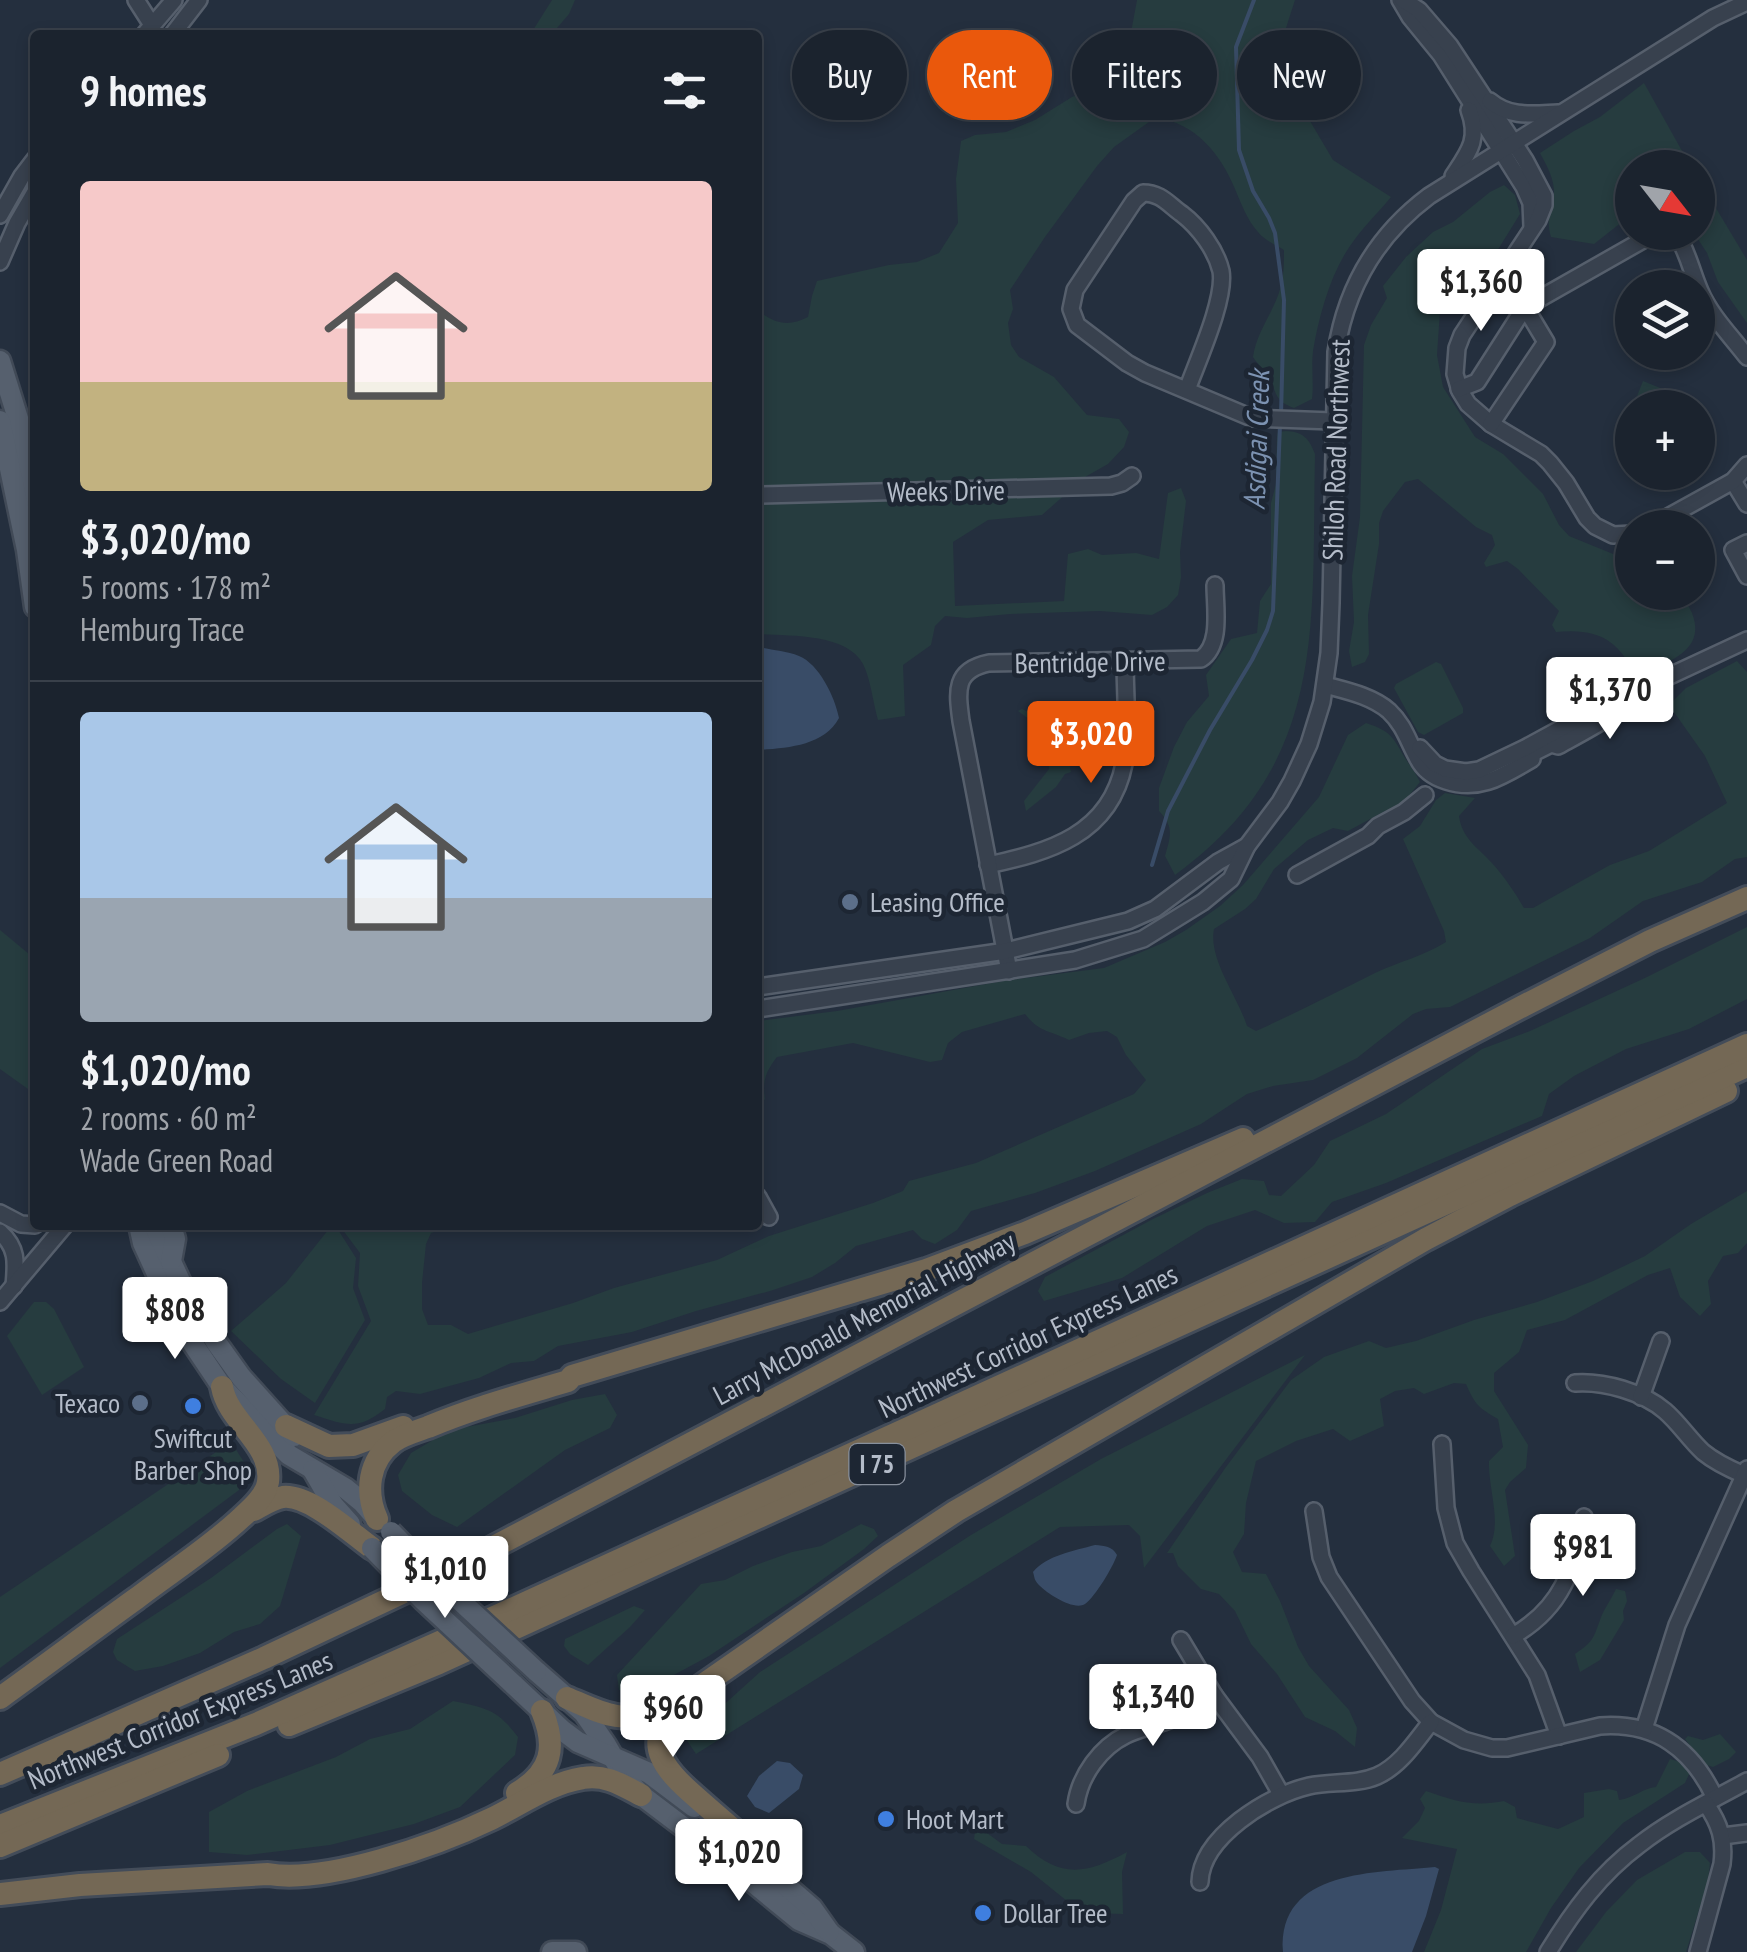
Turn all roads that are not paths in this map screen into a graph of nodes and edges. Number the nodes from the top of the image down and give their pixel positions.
1 (136, 0) edge
2 (174, 0) edge
3 (199, 0) edge
4 (1402, 0) edge
5 (1747, 2) edge
6 (148, 30) edge
7 (176, 30) edge
8 (1440, 54) junction
9 (1478, 90) junction
10 (1562, 112) junction
11 (1508, 147) junction
12 (30, 166) edge
13 (1449, 184) junction
14 (30, 201) edge
15 (0, 215) edge
16 (1626, 250) edge
17 (1685, 250) edge
18 (0, 262) edge
19 (1493, 286) junction
20 (1525, 307) junction
21 (1747, 357) edge
22 (0, 361) edge
23 (1459, 389) junction
24 (1187, 390) junction
25 (1333, 421) junction
26 (0, 422) edge
27 (1491, 424) junction
28 (1747, 465) edge
29 (1132, 476) dead end
30 (1733, 480) junction
31 (30, 493) edge
32 (762, 495) edge
33 (1747, 504) edge
34 (1680, 510) edge
35 (1615, 534) edge
36 (1747, 542) edge
37 (30, 566) edge
38 (1747, 576) edge
39 (1216, 585) dead end
40 (1747, 640) edge
41 (1125, 661) junction
42 (1325, 685) junction
43 (1646, 687) junction
44 (1409, 738) junction
45 (1368, 836) dead end
46 (1247, 846) junction
47 (988, 865) junction
48 (1297, 875) dead end
49 (1747, 898) edge
50 (1006, 951) junction
51 (1009, 971) junction
52 (762, 986) edge
53 (762, 1008) edge
54 (1747, 1045) edge
55 (1747, 1066) edge
56 (1747, 1079) edge
57 (1312, 1116) junction
58 (762, 1204) edge
59 (0, 1213) edge
60 (769, 1217) dead end
61 (30, 1225) edge
62 (62, 1230) edge
63 (140, 1230) edge
64 (156, 1230) edge
65 (172, 1230) edge
66 (0, 1232) edge
67 (172, 1261) junction
68 (14, 1286) junction
69 (0, 1302) edge
70 (1661, 1341) dead end
71 (572, 1376) junction
72 (1576, 1384) dead end
73 (222, 1387) junction
74 (1641, 1397) junction
75 (286, 1426) junction
76 (1442, 1444) dead end
77 (312, 1469) junction
78 (1746, 1472) edge
79 (1314, 1511) dead end
80 (242, 1517) junction
81 (1584, 1517) dead end
82 (384, 1525) junction
83 (372, 1548) junction
84 (1514, 1636) junction
85 (1181, 1640) dead end
86 (694, 1691) junction
87 (1214, 1695) junction
88 (0, 1698) edge
89 (567, 1698) junction
90 (542, 1711) junction
91 (1431, 1722) junction
92 (1644, 1729) junction
93 (1558, 1736) junction
94 (614, 1758) junction
95 (0, 1774) edge
96 (1747, 1781) edge
97 (1281, 1794) junction
98 (641, 1796) junction
99 (1711, 1801) junction
100 (1076, 1804) dead end
101 (0, 1826) edge
102 (1747, 1833) edge
103 (1722, 1836) junction
104 (0, 1846) edge
105 (756, 1861) junction
106 (268, 1874) junction
107 (1200, 1882) dead end
108 (0, 1894) edge
109 (830, 1934) junction
110 (552, 1952) edge
111 (576, 1952) edge
112 (854, 1952) edge
113 (1548, 1952) edge
114 (1698, 1952) edge

1 - 6 street
2 - 6 street
3 - 7 street
4 - 8 street
4 - 9 street
5 - 10 street, Shiloh Road Northwest
8 - 11 street
8 - 13 street
9 - 10 street
9 - 11 street
10 - 11 street, Shiloh Road Northwest
11 - 13 street, Shiloh Road Northwest
11 - 19 street
12 - 15 street
13 - 25 street, Shiloh Road Northwest
14 - 18 street
16 - 20 street
17 - 21 street
19 - 20 street
19 - 23 street
20 - 23 street
20 - 27 street
22 - 31 main road
23 - 27 street
24 - 24 street
24 - 25 street
25 - 42 street, Shiloh Road Northwest
26 - 37 main road
27 - 35 street
28 - 30 street
29 - 32 street, Weeks Drive
30 - 33 street
30 - 34 street
36 - 38 street
39 - 41 street, Bentridge Drive
40 - 43 street
41 - 47 street
41 - 47 street, Bentridge Drive
42 - 44 street
42 - 46 street, Shiloh Road Northwest
43 - 44 street
43 - 44 street
45 - 48 street
46 - 50 street, Shiloh Road Northwest
46 - 51 street, Shiloh Road Northwest
47 - 50 street, Bentridge Drive
49 - 57 highway, Larry McDonald Memorial Highway
50 - 51 street, Bentridge Drive
50 - 52 street, Shiloh Road Northwest
51 - 53 street, Shiloh Road Northwest
54 - 101 highway, Northwest Corridor Express Lanes
55 - 104 highway, I 75
56 - 86 highway
57 - 71 highway
57 - 95 highway, Larry McDonald Memorial Highway
58 - 60 street
59 - 61 street
62 - 68 street
63 - 73 main road
64 - 67 main road
65 - 67 main road
66 - 68 street
67 - 75 main road
68 - 69 street
70 - 74 street
71 - 75 highway
71 - 82 highway
72 - 74 street
73 - 77 main road
73 - 80 highway
74 - 78 street
75 - 77 main road
76 - 84 street
77 - 82 main road
77 - 83 main road
78 - 92 street
79 - 91 street
80 - 83 highway
80 - 88 highway
81 - 84 street
82 - 89 main road, bridge
83 - 90 main road, bridge
84 - 93 street
85 - 87 street
86 - 89 highway
86 - 105 highway
87 - 97 street
87 - 100 street
89 - 94 main road
90 - 94 main road
90 - 106 highway
91 - 93 street
91 - 97 street
92 - 93 street
92 - 99 street
94 - 98 main road
94 - 105 main road
96 - 99 street
97 - 107 street
98 - 106 highway
98 - 109 main road
99 - 103 street
99 - 113 street
102 - 103 street
103 - 114 street
105 - 109 main road
106 - 108 highway
109 - 112 main road
110 - 111 main road

